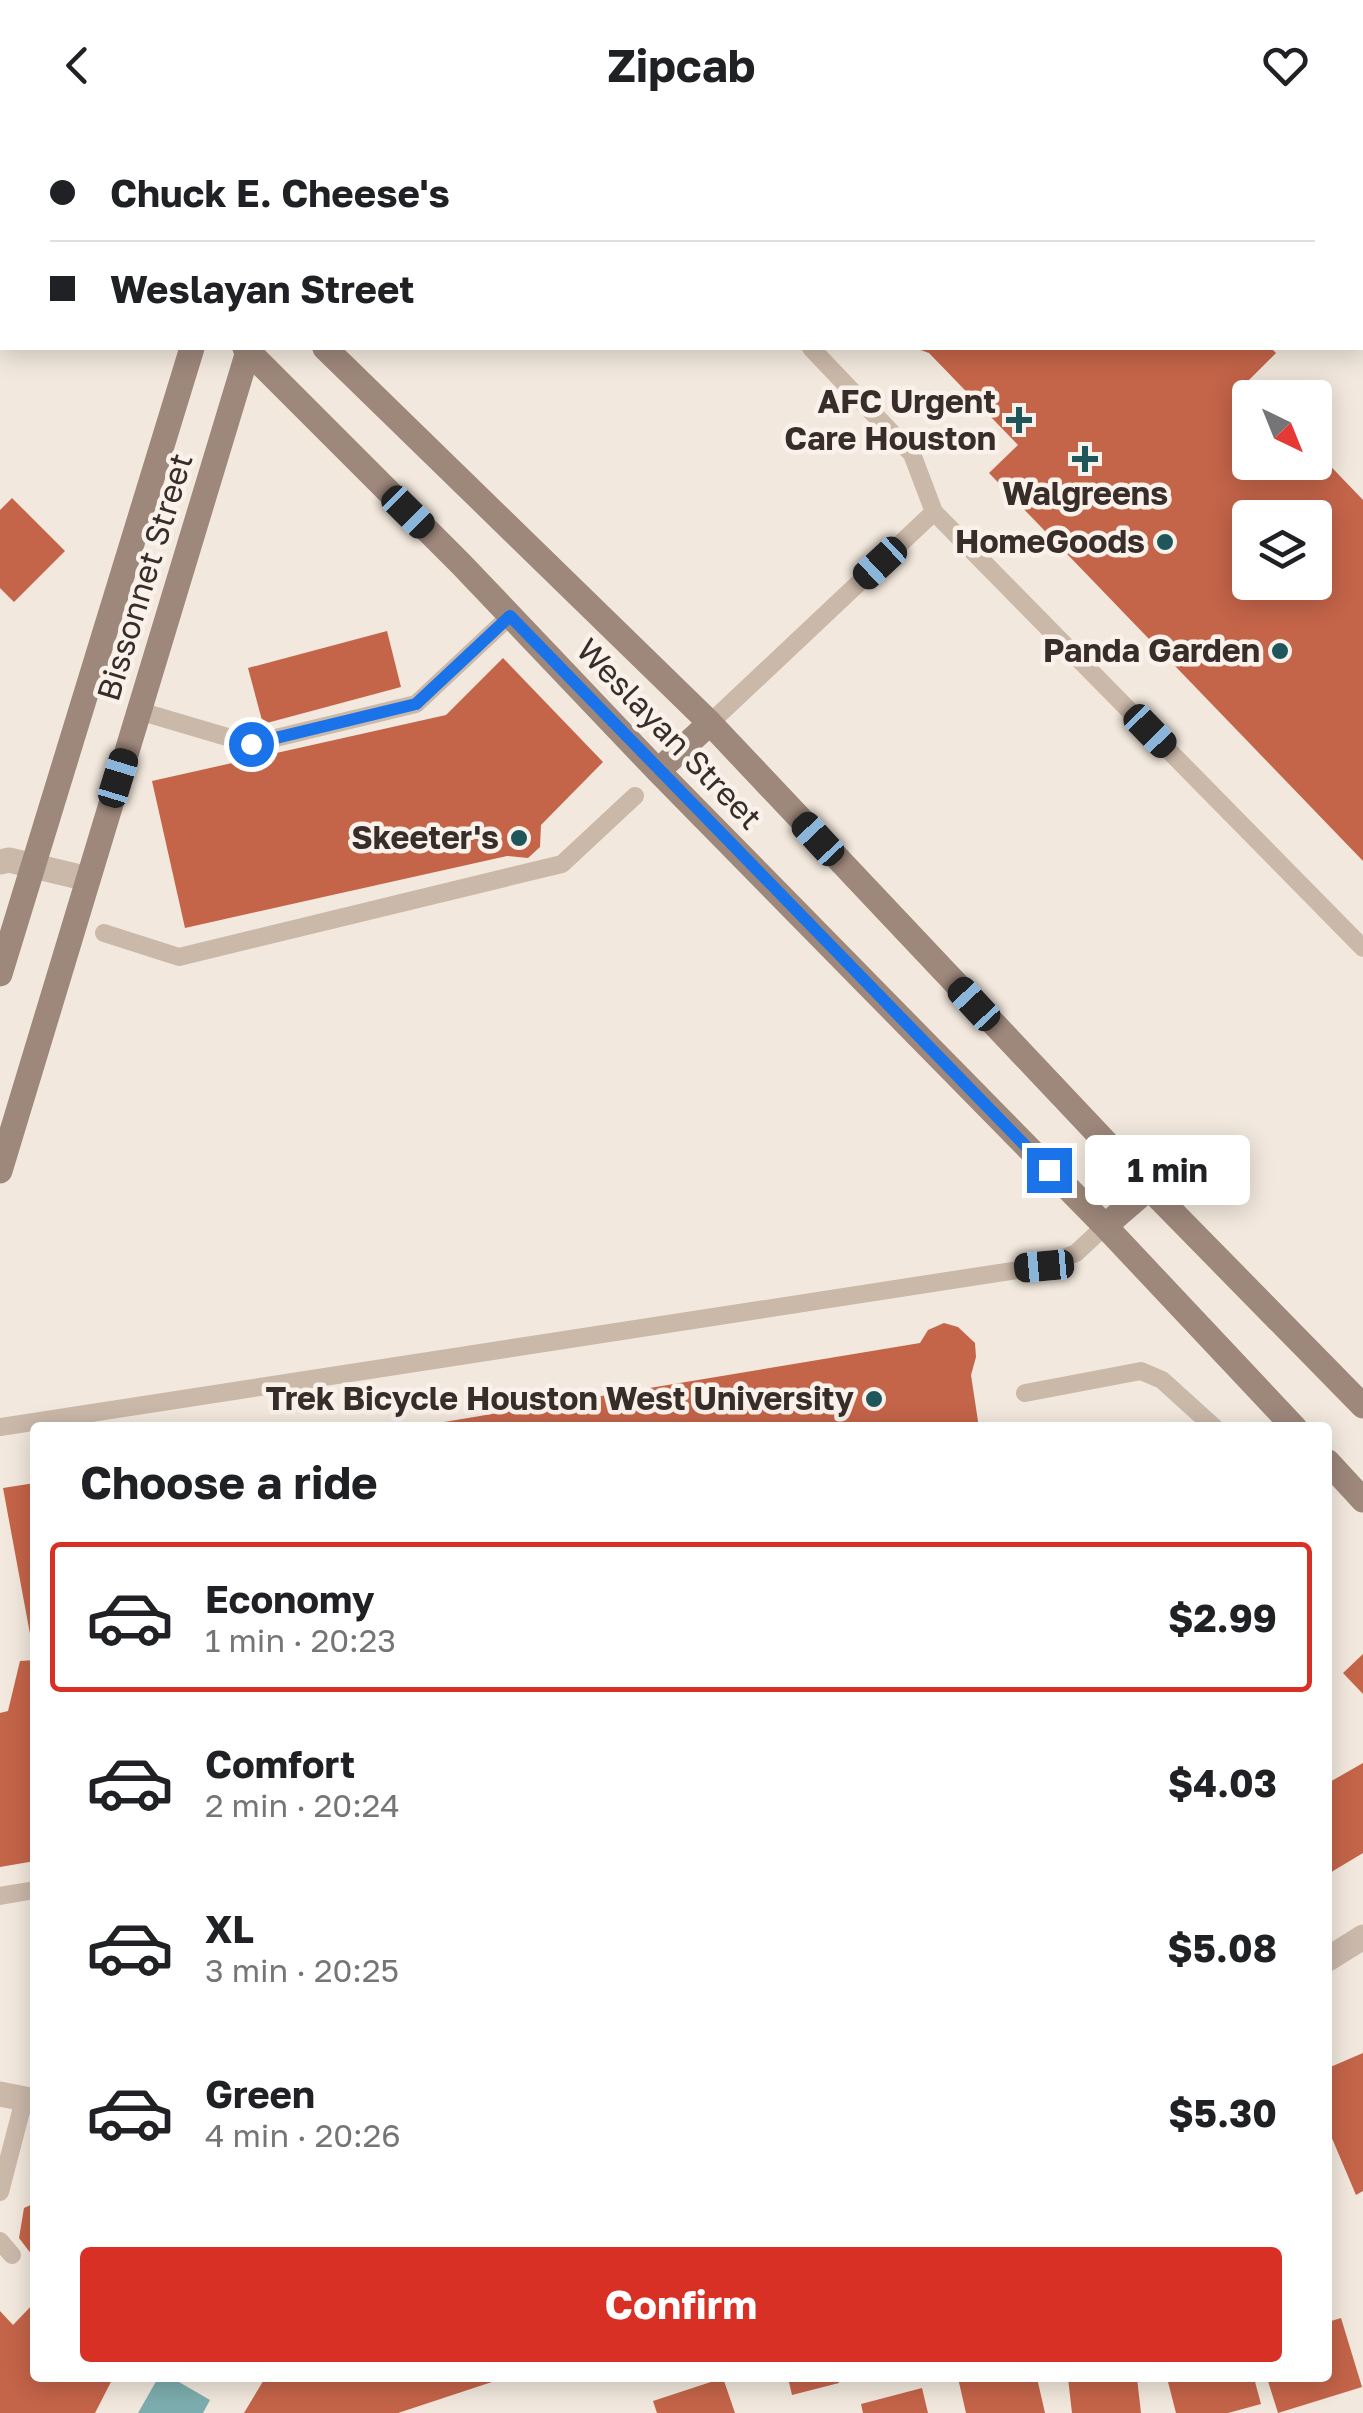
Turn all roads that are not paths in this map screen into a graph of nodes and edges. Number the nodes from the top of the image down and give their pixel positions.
1 (191, 350) edge
2 (247, 350) edge
3 (248, 350) edge
4 (327, 350) edge
5 (814, 350) edge
6 (934, 512) junction
7 (510, 616) junction
8 (139, 711) junction
9 (710, 723) junction
10 (658, 771) junction
11 (635, 796) dead end
12 (0, 862) edge
13 (32, 866) junction
14 (88, 879) junction
15 (104, 933) dead end
16 (1363, 948) edge
17 (0, 974) edge
18 (0, 1171) edge
19 (1149, 1188) junction
20 (1105, 1226) junction
21 (1024, 1393) dead end
22 (1363, 1406) edge
23 (1209, 1422) edge
24 (1288, 1422) edge
25 (0, 1426) edge
26 (1332, 1466) edge
27 (1363, 1500) edge
28 (30, 1891) edge
29 (0, 1896) edge
30 (1363, 1938) edge
31 (1332, 1957) edge
32 (20, 2099) edge
33 (0, 2192) edge

1 - 13 main road, Bissonnet Street
2 - 8 main road, Bissonnet Street
3 - 7 main road, Weslayan Street
4 - 9 main road, Weslayan Street
5 - 6 lane
6 - 9 lane
6 - 16 lane
7 - 8 lane
7 - 10 main road, Weslayan Street
8 - 14 main road, Bissonnet Street
9 - 10 main road
9 - 19 main road, Weslayan Street
10 - 20 main road, Weslayan Street
11 - 15 lane
12 - 13 street
13 - 14 street
13 - 17 main road, Bissonnet Street
14 - 18 main road, Bissonnet Street
19 - 20 main road
19 - 22 main road, Weslayan Street
20 - 24 main road, Weslayan Street
20 - 25 lane
21 - 23 lane
26 - 27 main road
28 - 29 lane
30 - 31 street
32 - 33 lane

